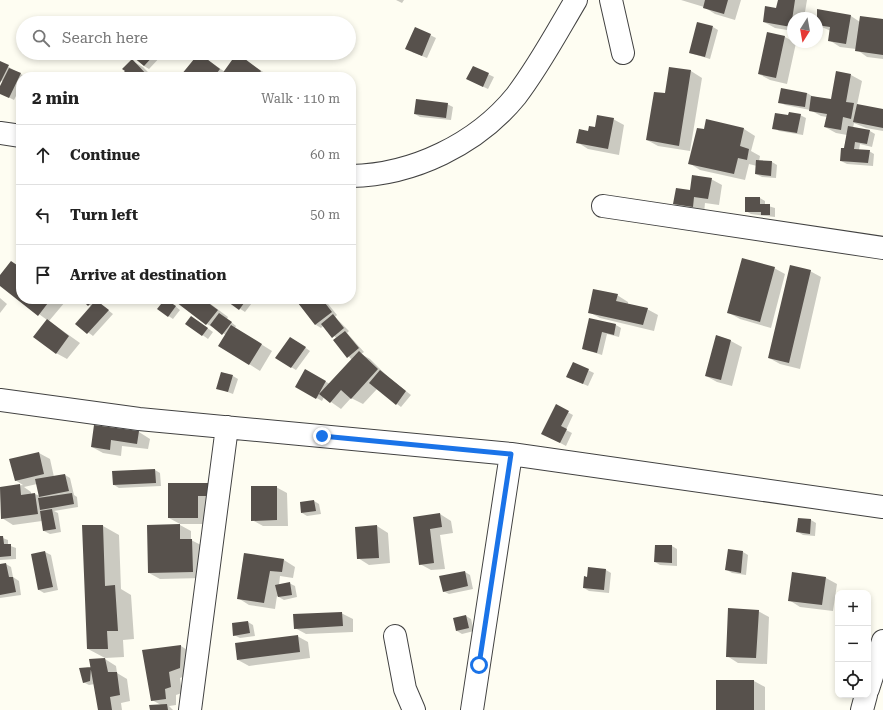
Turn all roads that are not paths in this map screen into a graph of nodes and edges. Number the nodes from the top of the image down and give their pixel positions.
1 (576, 0) edge
2 (611, 0) edge
3 (623, 54) dead end
4 (0, 133) edge
5 (16, 135) edge
6 (356, 175) edge
7 (602, 206) dead end
8 (883, 248) edge
9 (0, 400) edge
10 (227, 427) junction
11 (511, 454) junction
12 (883, 507) edge
13 (395, 636) dead end
14 (883, 641) edge
15 (867, 702) edge
16 (190, 710) edge
17 (414, 710) edge
18 (472, 710) edge

1 - 6 street
2 - 3 street
4 - 5 street
7 - 8 street
9 - 10 street
10 - 11 street
10 - 16 street
11 - 12 street
11 - 18 street
13 - 17 street
14 - 15 street

